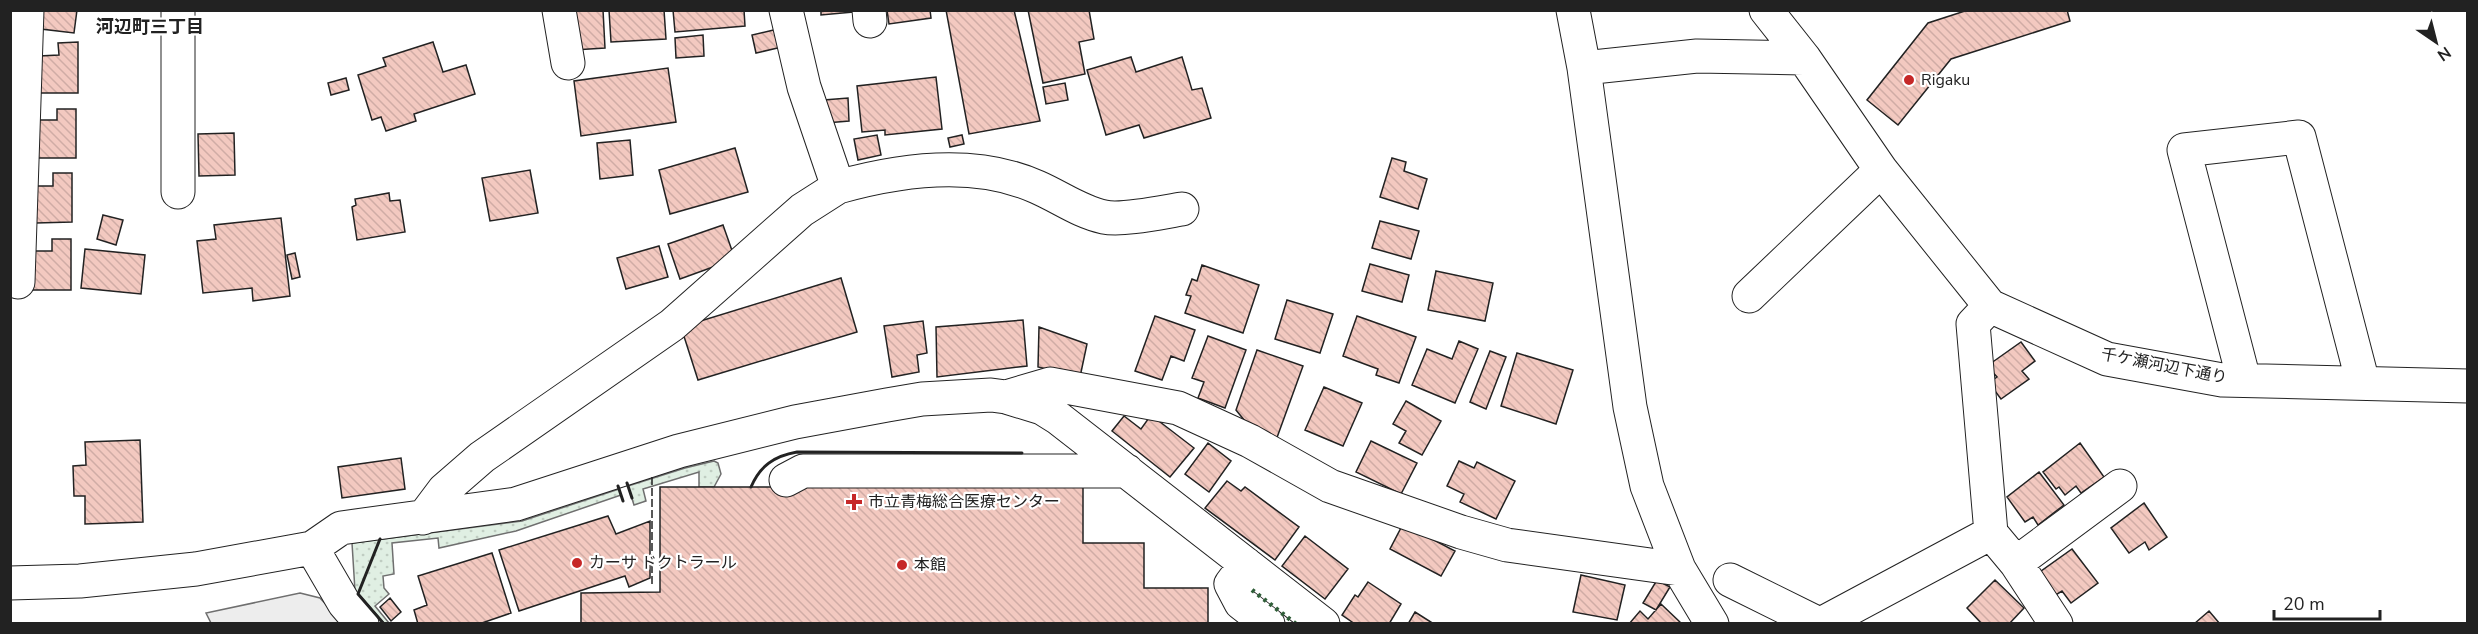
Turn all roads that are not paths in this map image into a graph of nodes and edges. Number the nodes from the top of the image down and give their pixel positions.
1 (27, 10) edge
2 (178, 10) edge
3 (559, 10) edge
4 (786, 10) edge
5 (1573, 10) edge
6 (1766, 10) edge
7 (1803, 58) junction
8 (568, 63) dead end
9 (1584, 68) junction
10 (1881, 170) junction
11 (838, 187) junction
12 (178, 192) dead end
13 (1182, 209) dead end
14 (15, 215) edge
15 (18, 282) dead end
16 (1749, 296) dead end
17 (1990, 306) junction
18 (2244, 380) junction
19 (2363, 383) junction
20 (2468, 386) edge
21 (1006, 396) junction
22 (1127, 471) junction
23 (786, 480) dead end
24 (2120, 486) dead end
25 (423, 518) junction
26 (1992, 534) junction
27 (312, 548) junction
28 (2016, 563) junction
29 (1246, 564) junction
30 (1679, 569) junction
31 (1730, 580) dead end
32 (10, 583) edge
33 (362, 624) edge
34 (1268, 624) edge
35 (1323, 624) edge
36 (1712, 624) edge
37 (1820, 624) edge
38 (2056, 624) edge

1 - 14 street
2 - 12 street
3 - 8 street
4 - 11 street
5 - 9 street
6 - 7 street, 千ケ瀬河辺下通り
7 - 9 street
7 - 10 street, 千ケ瀬河辺下通り
9 - 30 street
10 - 16 street
10 - 17 street, 千ケ瀬河辺下通り
11 - 13 street
11 - 25 street
14 - 15 street
17 - 18 street, 千ケ瀬河辺下通り
17 - 26 street
18 - 19 street, 千ケ瀬河辺下通り
18 - 19 street
19 - 20 street, 千ケ瀬河辺下通り
21 - 22 street
21 - 25 street
21 - 30 street
22 - 23 street
22 - 29 street
24 - 28 street
25 - 27 street
26 - 28 street
26 - 37 street
27 - 32 street
27 - 33 street
28 - 38 street
29 - 34 street
29 - 35 street
30 - 36 street
31 - 37 street

